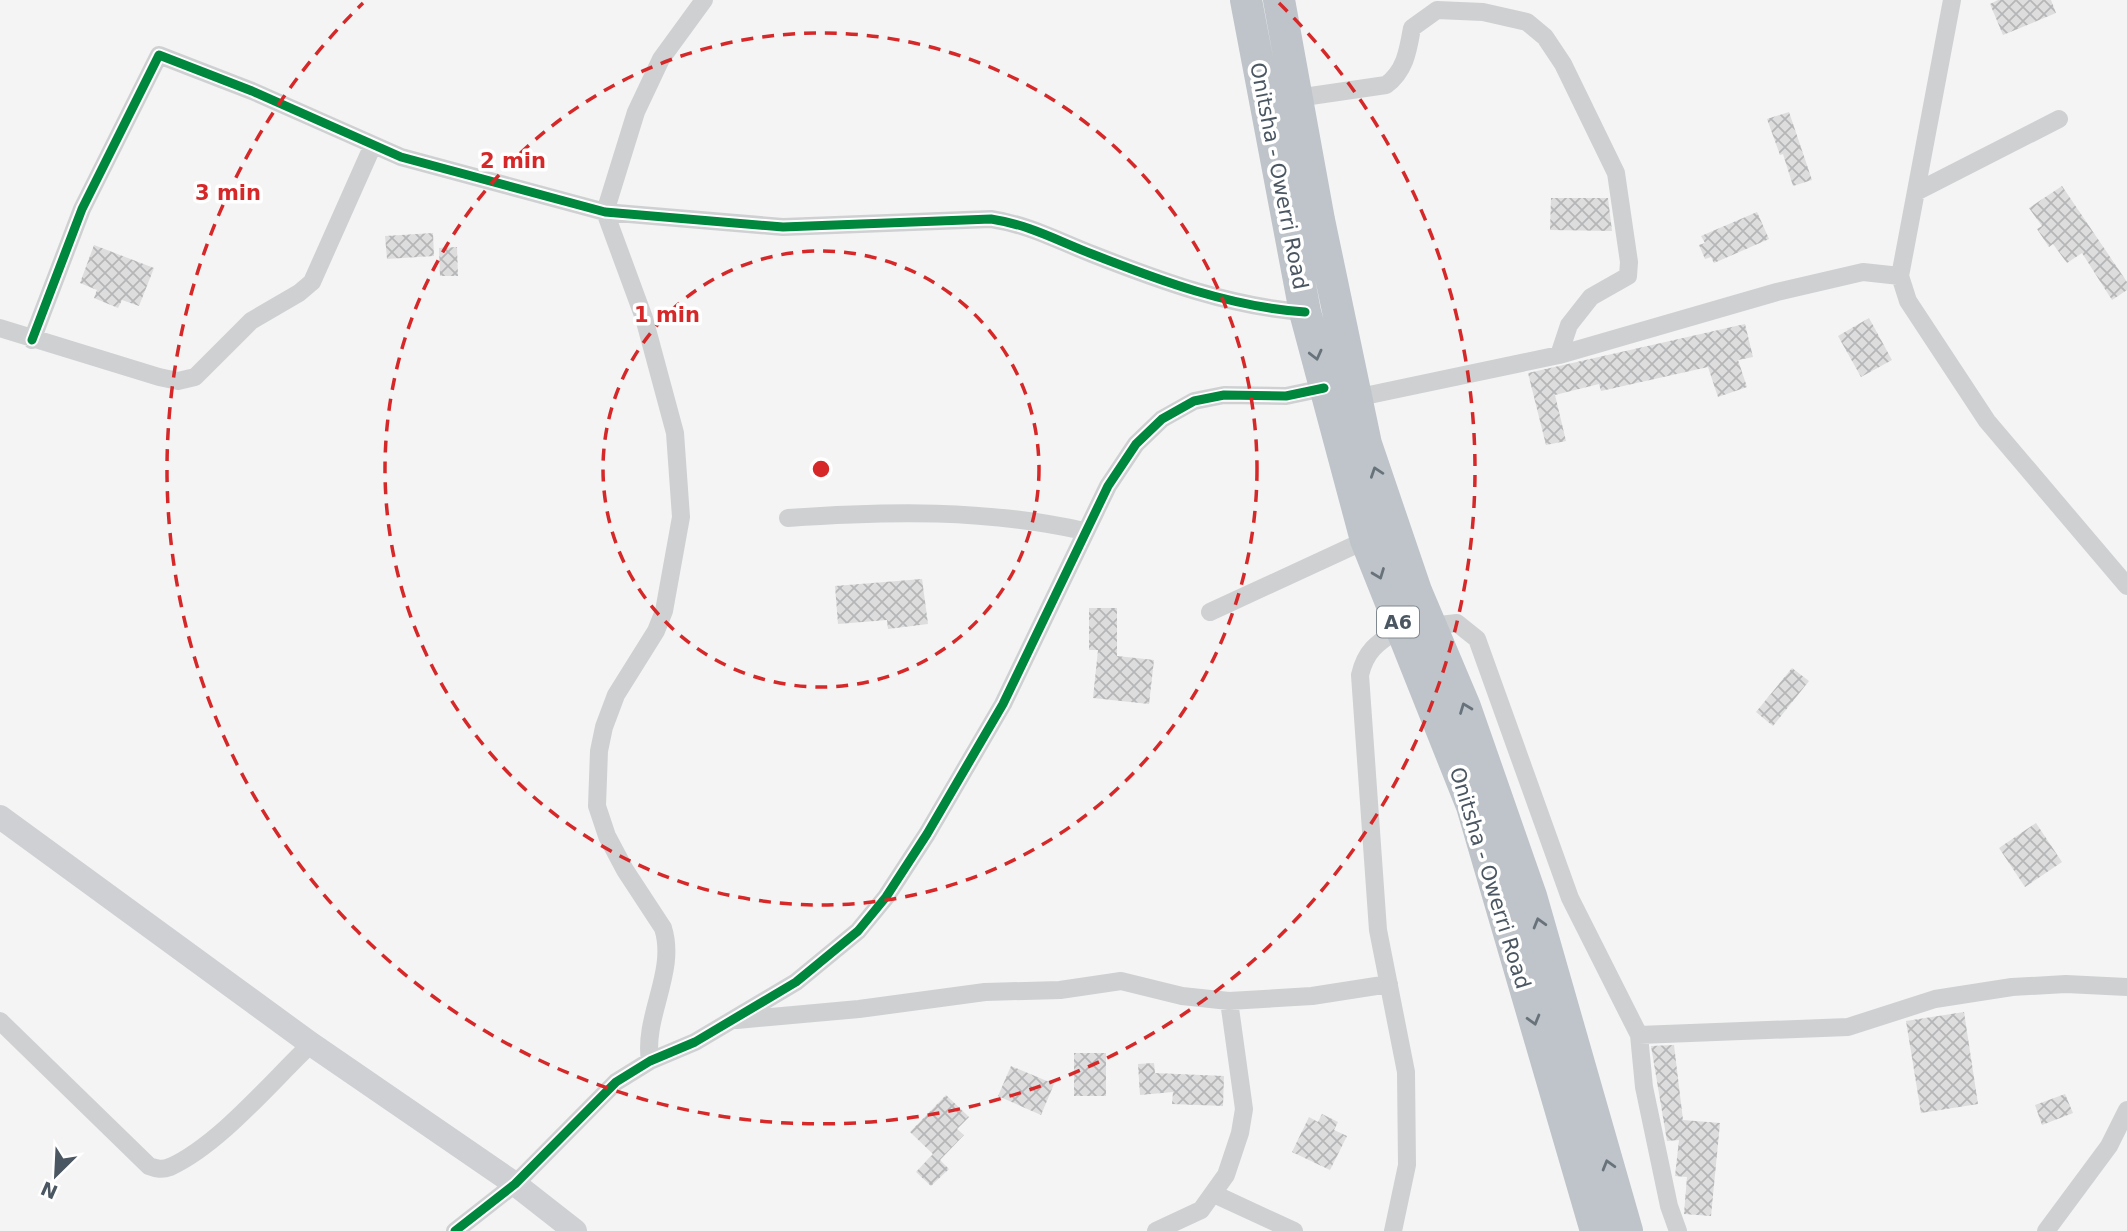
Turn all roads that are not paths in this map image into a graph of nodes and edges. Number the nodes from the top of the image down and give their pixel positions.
1 (704, 0) edge
2 (1246, 0) edge
3 (1279, 0) edge
4 (1952, 0) edge
5 (1297, 99) junction
6 (1264, 101) junction
7 (2059, 119) dead end
8 (373, 145) junction
9 (1916, 192) junction
10 (605, 212) junction
11 (1900, 276) junction
12 (1305, 312) junction
13 (0, 328) edge
14 (32, 340) junction
15 (1559, 355) junction
16 (1324, 388) junction
17 (1355, 398) junction
18 (788, 518) dead end
19 (1084, 531) junction
20 (1366, 540) junction
21 (2127, 586) edge
22 (1210, 612) dead end
23 (1416, 627) junction
24 (0, 817) edge
25 (1389, 984) junction
26 (2127, 987) edge
27 (1229, 1001) junction
28 (0, 1021) edge
29 (729, 1021) junction
30 (1639, 1035) junction
31 (311, 1044) junction
32 (650, 1061) junction
33 (2127, 1110) edge
34 (515, 1184) junction
35 (1214, 1194) junction
36 (455, 1231) edge
37 (575, 1231) edge
38 (1156, 1231) edge
39 (1294, 1231) edge
40 (1394, 1231) edge
41 (1595, 1231) edge
42 (1627, 1231) edge
43 (1678, 1231) edge
44 (2046, 1231) edge

1 - 10 street
2 - 6 highway, Onitsha - Owerri Road / A6
3 - 5 highway, Onitsha - Owerri Road / A6
4 - 9 street
5 - 6 street
5 - 15 street
5 - 17 highway, Onitsha - Owerri Road / A6
6 - 12 highway, Onitsha - Owerri Road / A6
7 - 9 street
8 - 10 street
8 - 14 street
8 - 14 street
9 - 11 street
10 - 12 street
10 - 32 street
11 - 15 street
11 - 21 street
12 -> 16 highway, Onitsha - Owerri Road / A6
13 - 14 street
15 - 17 street
16 - 19 street
16 - 20 highway, Onitsha - Owerri Road / A6
23 -> 17 highway, Onitsha - Owerri Road / A6
18 - 19 street
19 - 29 street
20 - 22 street
20 -> 23 highway, Onitsha - Owerri Road / A6
23 - 25 street
23 - 30 street
23 -> 41 highway, Onitsha - Owerri Road / A6
42 -> 23 highway, Onitsha - Owerri Road / A6
24 - 31 street
25 - 27 street
25 - 40 street
26 - 30 street
27 - 29 street
27 - 35 street
28 - 31 street
29 - 32 street
30 - 43 street
31 - 34 street
32 - 34 street
33 - 44 street
34 - 36 street
34 - 37 street
35 - 38 street
35 - 39 street

